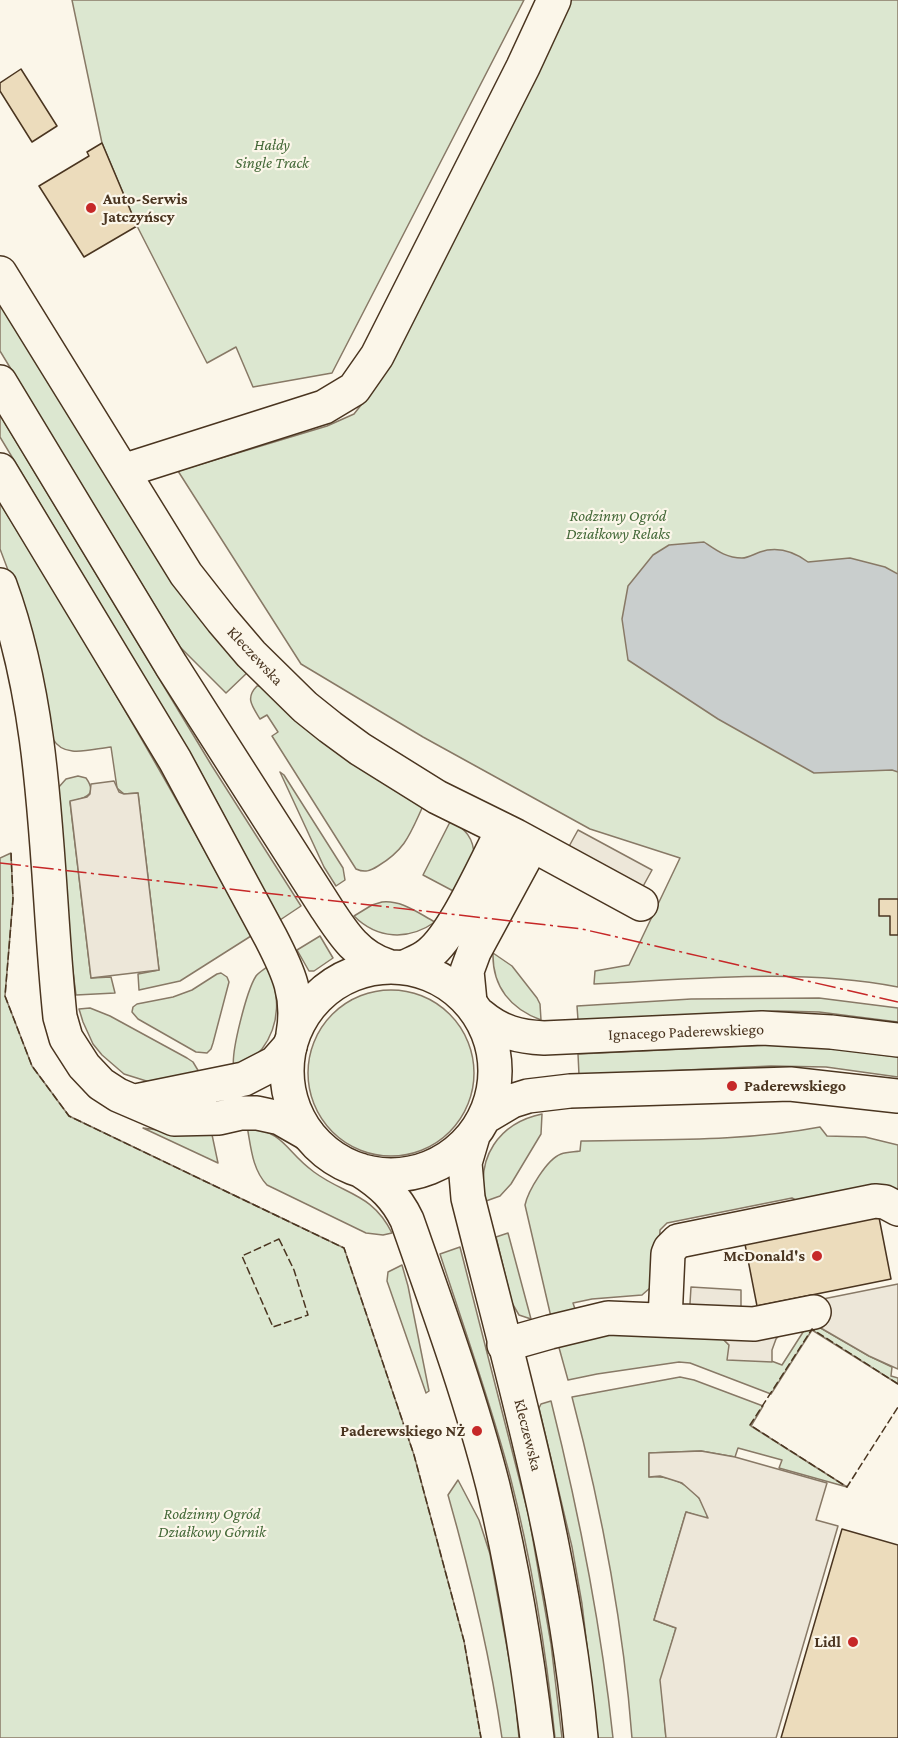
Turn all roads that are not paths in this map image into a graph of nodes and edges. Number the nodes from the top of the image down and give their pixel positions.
1 (554, 0) edge
2 (0, 273) edge
3 (0, 382) edge
4 (0, 470) edge
5 (123, 471) junction
6 (0, 585) edge
7 (503, 830) junction
8 (532, 845) junction
9 (641, 904) dead end
10 (396, 967) junction
11 (475, 1009) junction
12 (898, 1040) edge
13 (292, 1041) junction
14 (898, 1096) edge
15 (136, 1101) junction
16 (479, 1126) junction
17 (308, 1134) junction
18 (360, 1170) junction
19 (898, 1209) edge
20 (814, 1312) dead end
21 (665, 1320) junction
22 (504, 1345) junction
23 (537, 1738) edge
24 (581, 1738) edge

1 - 5 main road
2 - 5 main road, Kleczewska
3 - 10 main road
4 - 13 main road
5 - 7 main road, Kleczewska
6 - 15 main road
7 - 8 main road, Kleczewska
7 - 10 main road
8 - 9 main road, Kleczewska
8 - 11 main road
10 - 11 main road
10 - 13 main road
11 - 12 main road, Ignacego Paderewskiego
11 - 16 main road
13 - 15 main road
13 - 17 main road
14 - 16 main road
15 - 17 main road
16 - 18 main road
16 - 22 main road, Kleczewska
17 - 18 main road
18 - 23 main road
19 - 21 main road
20 - 21 main road
21 - 22 main road
22 - 24 main road, Kleczewska

